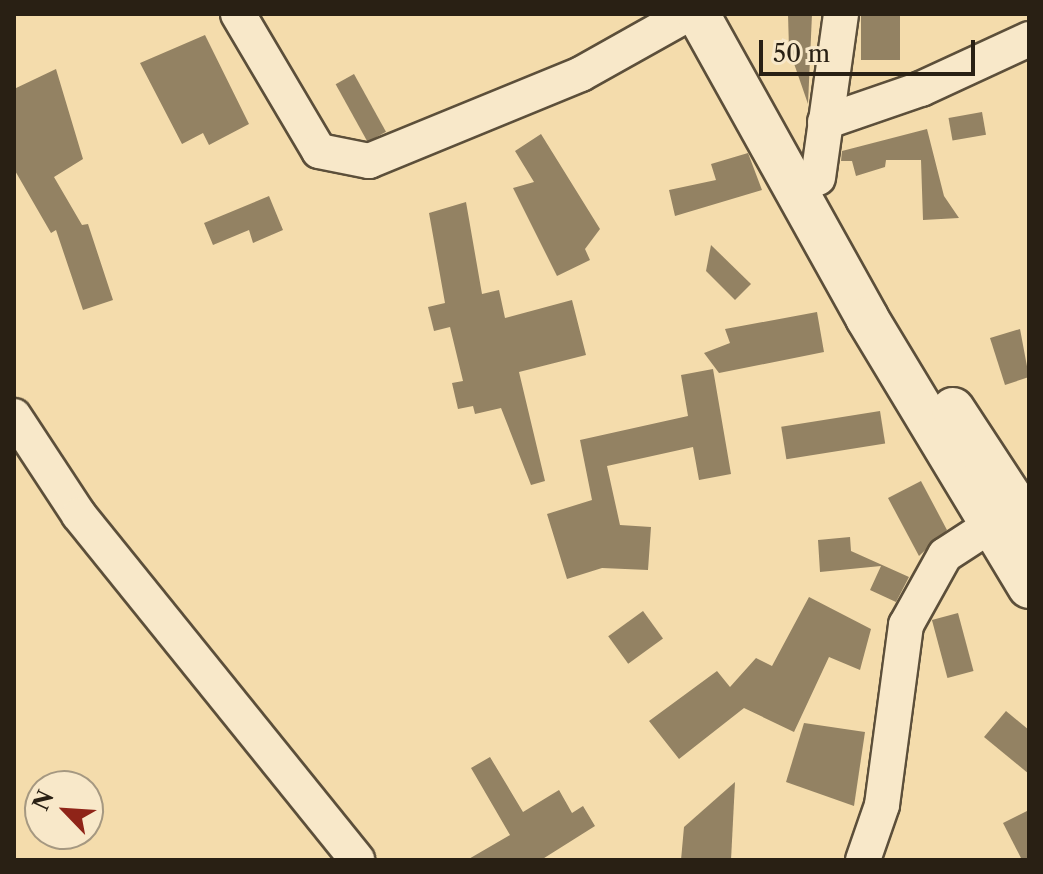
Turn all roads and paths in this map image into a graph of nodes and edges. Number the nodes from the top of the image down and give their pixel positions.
1 (238, 14) edge
2 (688, 14) edge
3 (698, 14) edge
4 (726, 14) edge
5 (841, 14) edge
6 (1029, 39) edge
7 (825, 122) junction
8 (818, 178) junction
9 (14, 416) edge
10 (1010, 525) edge
11 (1029, 587) edge
12 (357, 860) edge
13 (863, 860) edge

1 - 2 street
3 - 10 street
4 - 8 street
5 - 7 street
6 - 7 street
7 - 8 street
8 - 10 street
9 - 12 street
10 - 11 street
10 - 13 street

